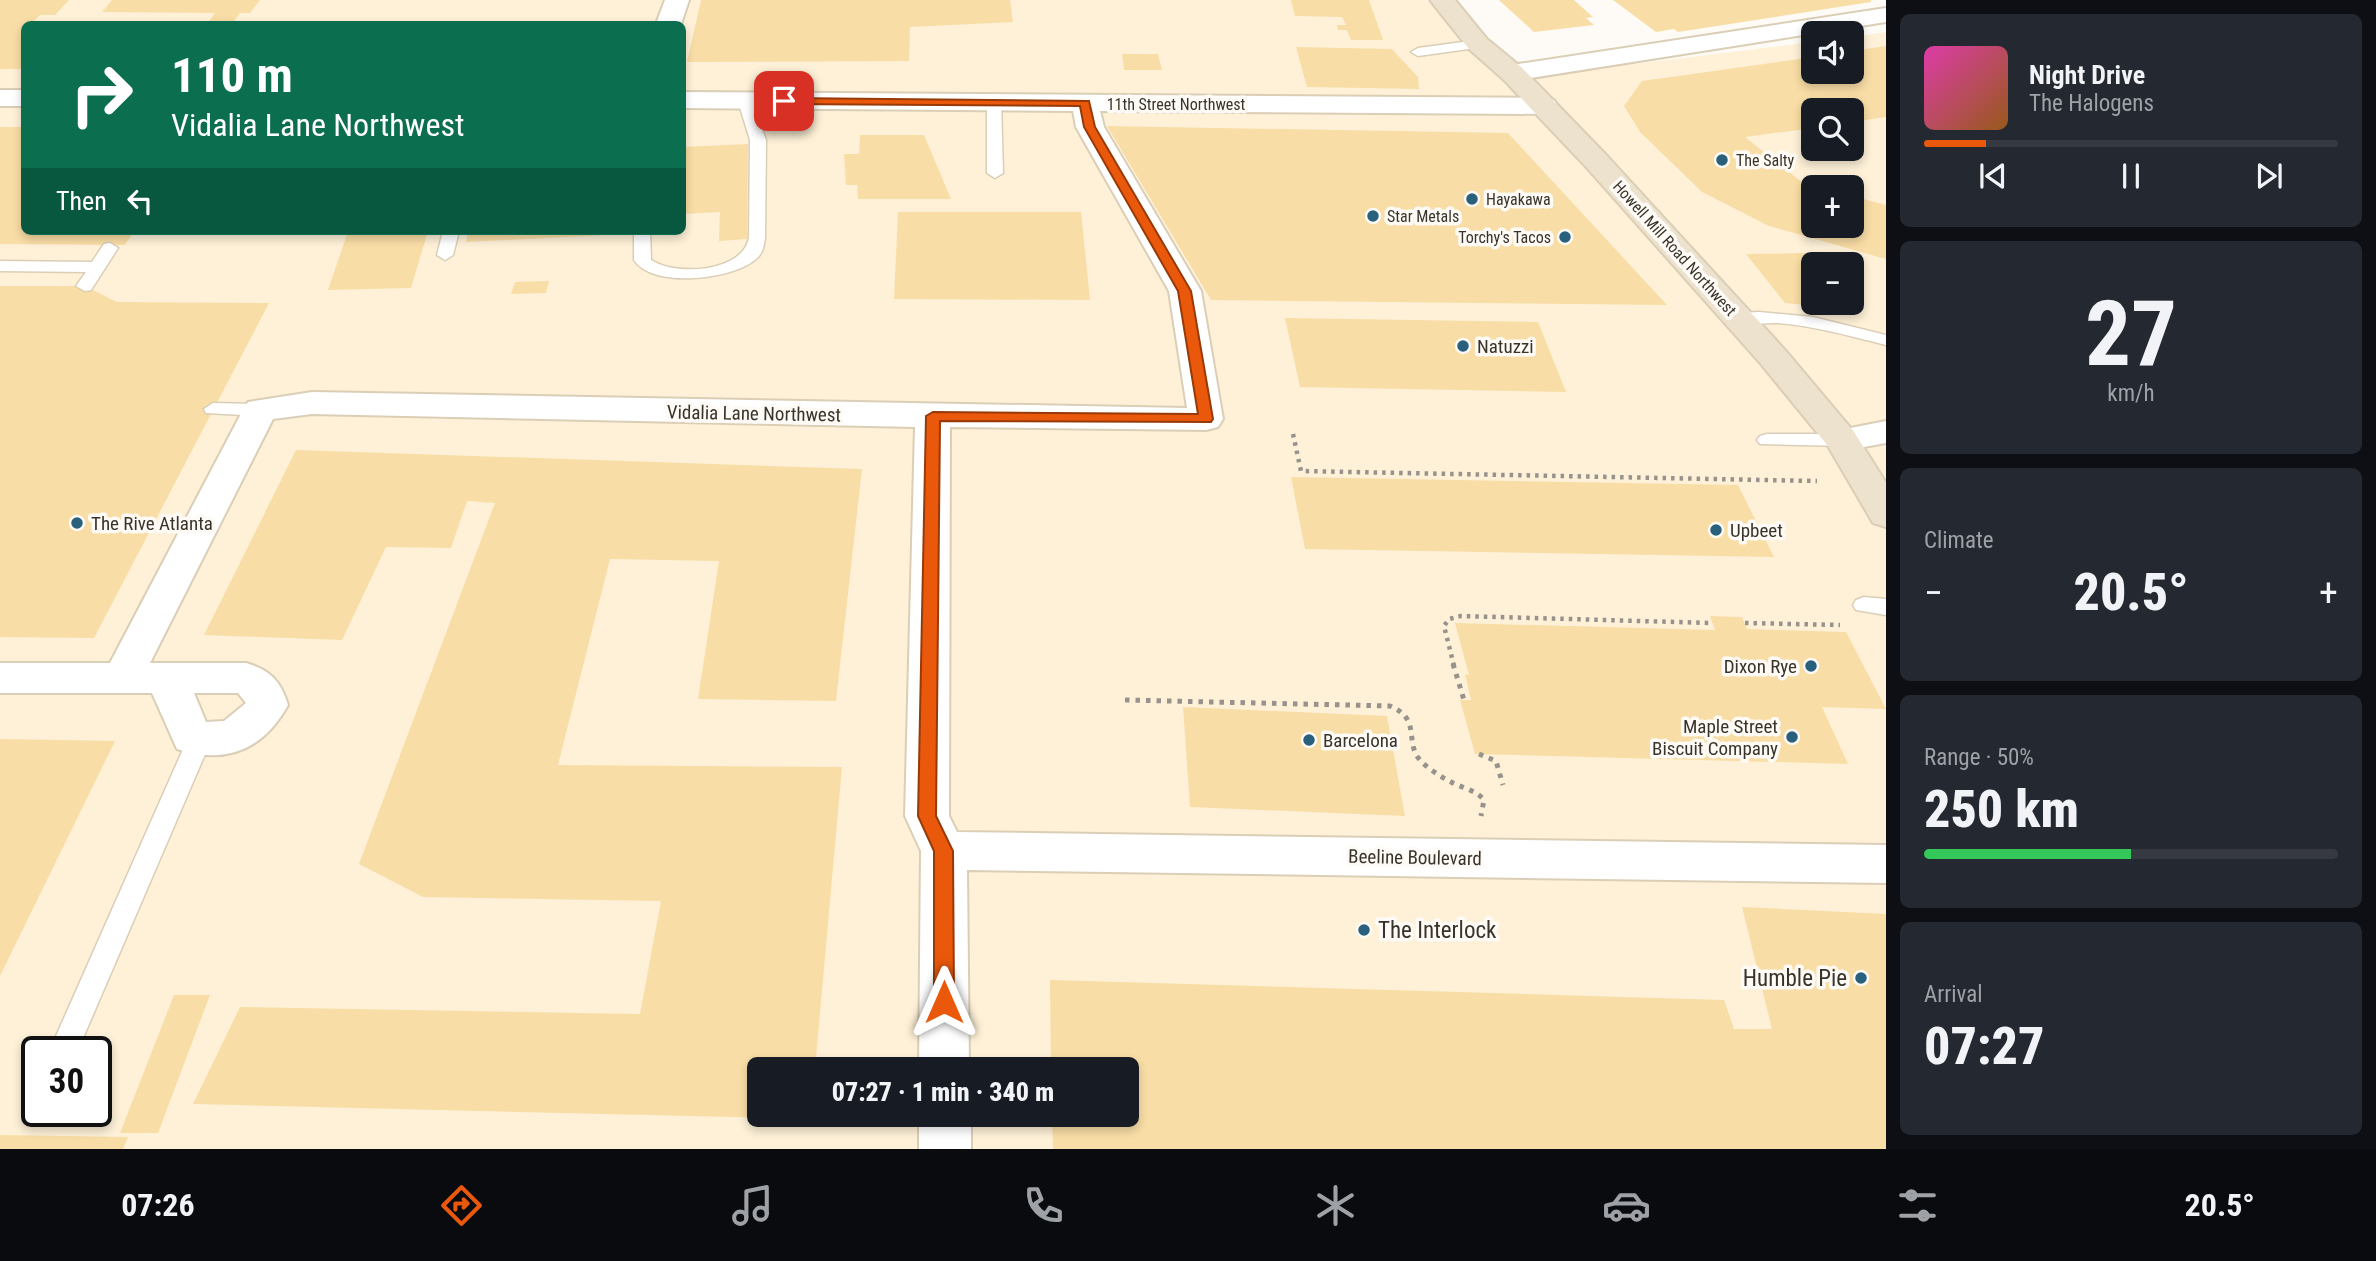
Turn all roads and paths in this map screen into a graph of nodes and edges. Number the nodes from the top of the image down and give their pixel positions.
1 (677, 0) edge
2 (1442, 0) edge
3 (1886, 15) edge
4 (670, 21) edge
5 (1478, 44) junction
6 (1418, 52) dead end
7 (1512, 73) junction
8 (0, 98) edge
9 (21, 98) edge
10 (686, 100) edge
11 (745, 101) junction
12 (994, 102) junction
13 (1085, 103) junction
14 (1544, 106) junction
15 (995, 173) dead end
16 (450, 235) edge
17 (642, 235) edge
18 (110, 248) dead end
19 (445, 255) dead end
20 (0, 266) edge
21 (97, 267) junction
22 (85, 286) dead end
23 (1739, 318) junction
24 (1886, 340) edge
25 (213, 409) dead end
26 (260, 410) junction
27 (933, 416) junction
28 (1886, 432) edge
29 (1293, 434) dead end
30 (1767, 440) dead end
31 (1842, 440) junction
32 (1817, 481) dead end
33 (1886, 514) edge
34 (1712, 623) dead end
35 (1745, 623) dead end
36 (1847, 625) dead end
37 (0, 678) edge
38 (122, 678) junction
39 (166, 678) junction
40 (1125, 700) dead end
41 (1464, 700) dead end
42 (200, 738) junction
43 (1479, 754) dead end
44 (1503, 785) dead end
45 (1479, 821) dead end
46 (944, 851) junction
47 (1886, 864) edge
48 (70, 1036) edge
49 (944, 1057) edge
50 (945, 1127) edge
51 (945, 1149) edge

1 - 4 street
2 - 5 main road, Howell Mill Road Northwest
3 - 7 street
5 - 6 lane
5 - 7 main road, Howell Mill Road Northwest
7 - 14 main road, Howell Mill Road Northwest
8 - 9 street
10 - 11 street, 11th Street Northwest
11 - 12 street, 11th Street Northwest
11 - 17 lane
12 - 13 street, 11th Street Northwest
12 - 15 lane
13 - 14 street, 11th Street Northwest
13 - 27 street, Vidalia Lane Northwest
14 - 23 main road, Howell Mill Road Northwest
16 - 19 lane
18 - 21 lane
20 - 21 lane
21 - 22 lane
23 - 24 lane
23 - 31 main road, Howell Mill Road Northwest
25 - 26 lane
26 - 27 street, Vidalia Lane Northwest
26 - 38 street
27 - 46 street
28 - 31 street
29 - 32 path
30 - 31 lane
31 - 33 main road, Howell Mill Road Northwest
34 - 41 path
35 - 36 path
37 - 38 street
38 - 39 street
39 - 42 street
39 - 42 street
40 - 45 path
42 - 48 lane
43 - 44 path
46 - 47 street, Beeline Boulevard
46 - 49 street
50 - 51 street

